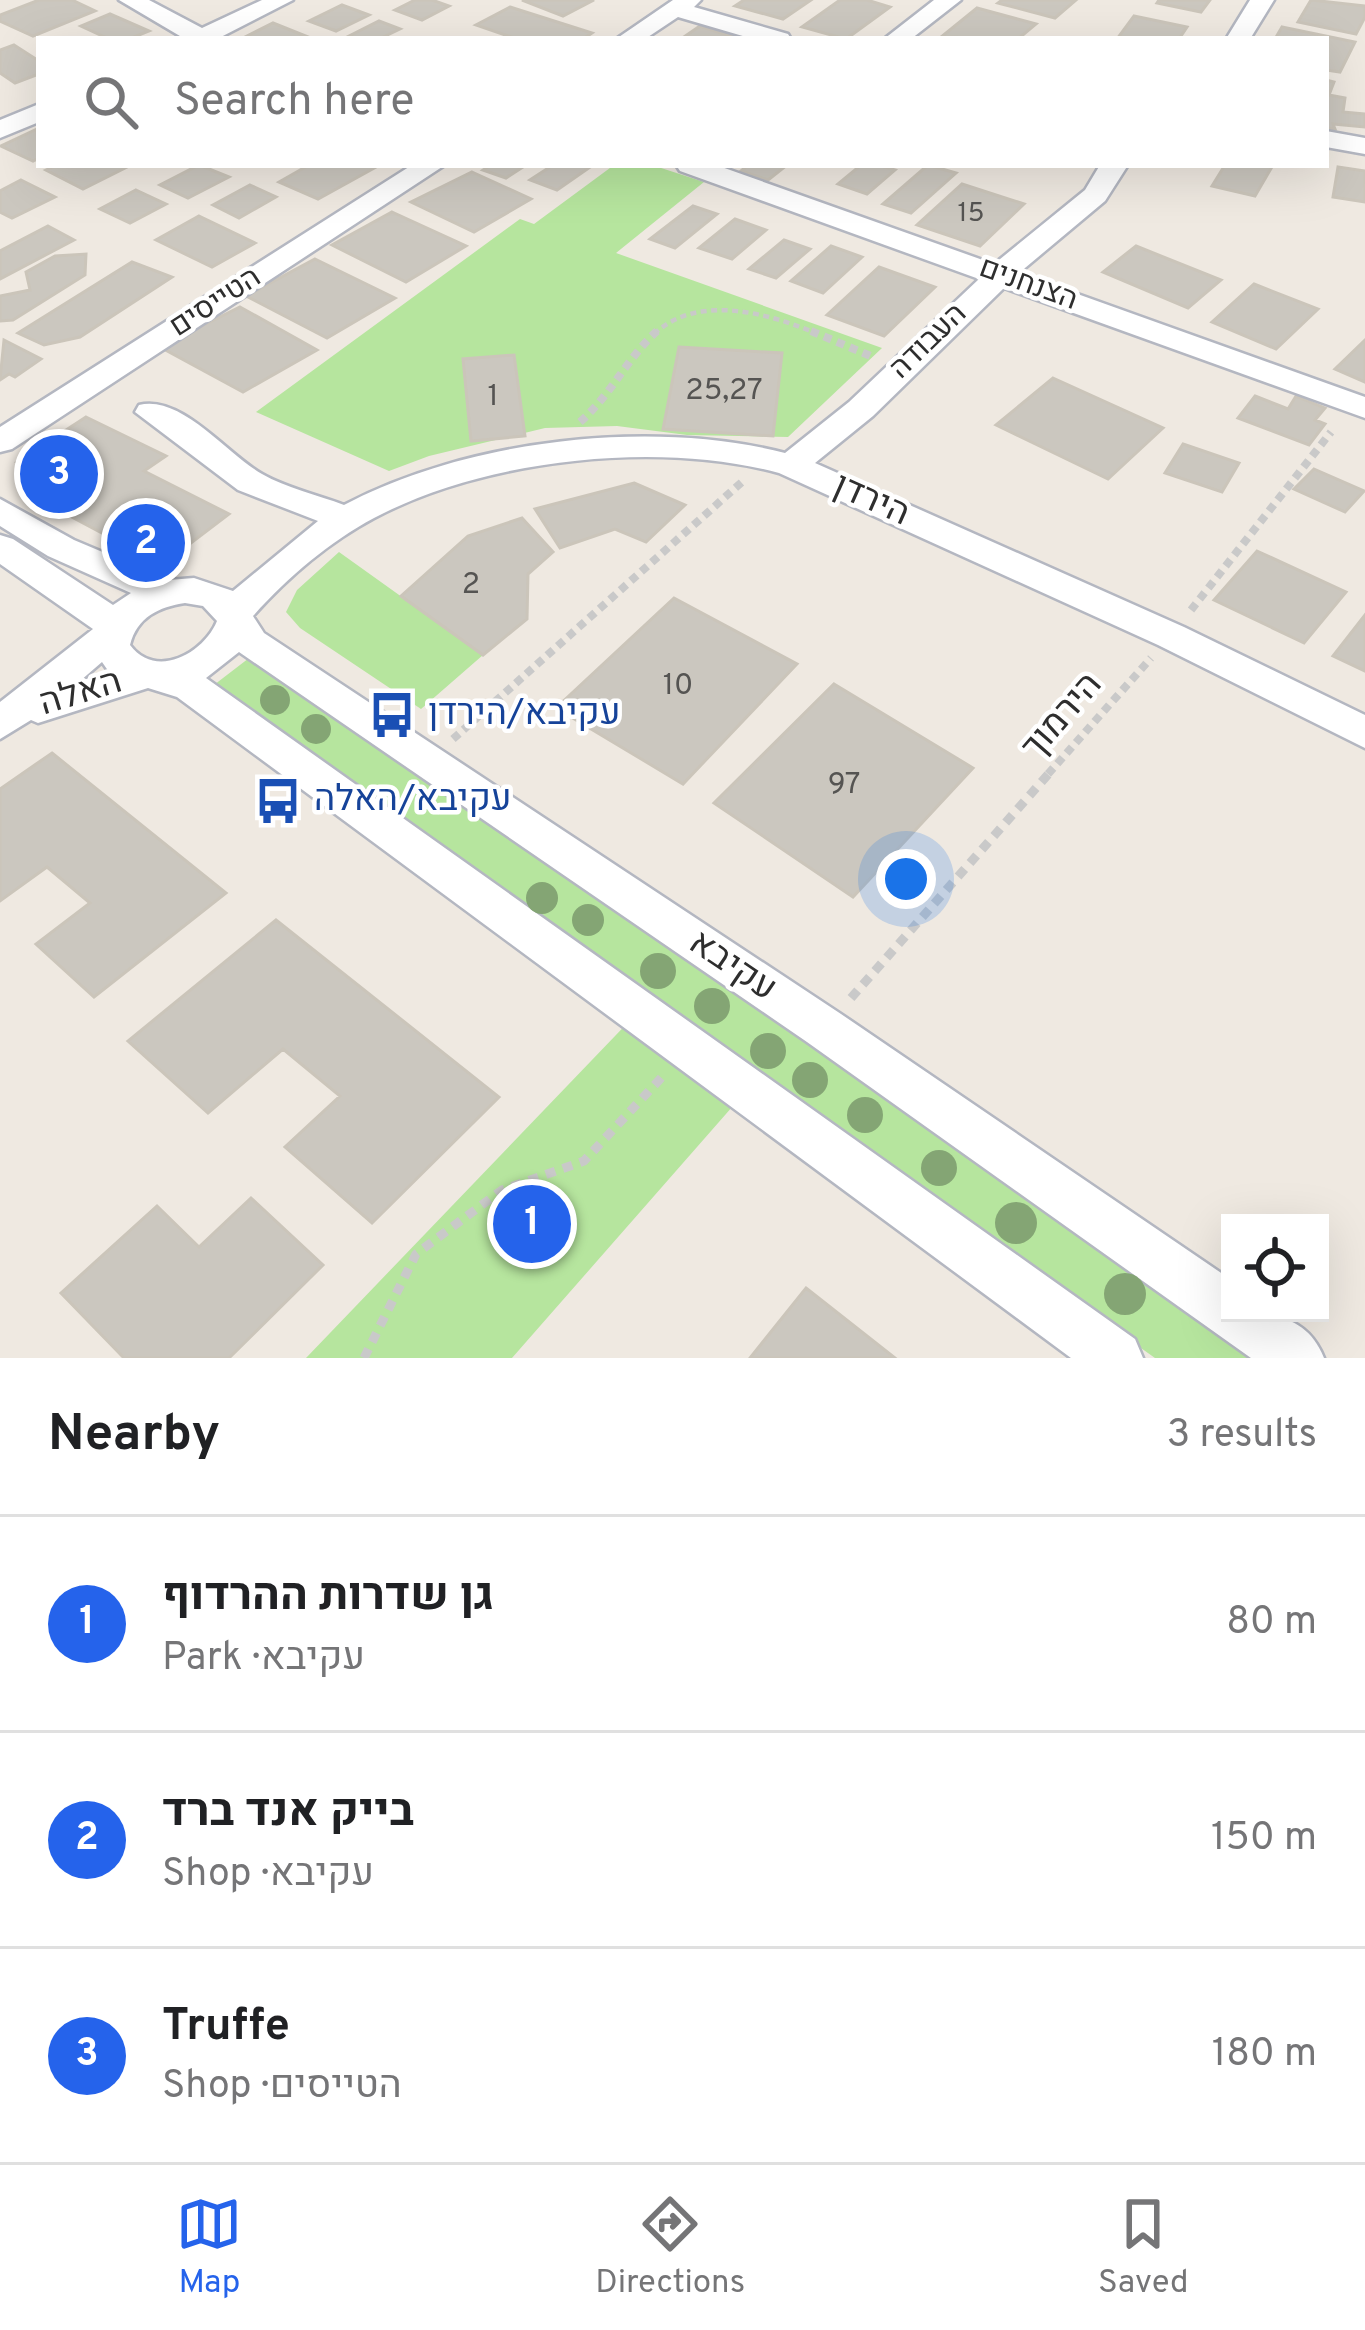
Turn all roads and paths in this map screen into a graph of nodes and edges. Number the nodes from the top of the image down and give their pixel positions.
1 (131, 0) edge
2 (281, 0) edge
3 (949, 0) edge
4 (1262, 0) edge
5 (682, 4) edge
6 (195, 36) edge
7 (203, 36) edge
8 (633, 36) edge
9 (771, 36) edge
10 (900, 36) edge
11 (1240, 36) edge
12 (36, 113) edge
13 (0, 130) edge
14 (1329, 140) edge
15 (1365, 146) edge
16 (426, 168) edge
17 (699, 168) edge
18 (1112, 168) edge
19 (999, 274) junction
20 (902, 368) junction
21 (1365, 408) edge
22 (151, 412) dead end
23 (573, 428) dead end
24 (1331, 432) dead end
25 (0, 442) edge
26 (781, 461) junction
27 (0, 510) edge
28 (348, 519) junction
29 (0, 548) edge
30 (165, 592) junction
31 (224, 610) junction
32 (114, 629) junction
33 (1171, 636) junction
34 (157, 675) junction
35 (8, 719) edge
36 (1365, 733) edge
37 (426, 764) junction
38 (824, 1028) junction
39 (689, 1047) junction
40 (1221, 1305) edge
41 (1245, 1322) edge
42 (364, 1358) edge
43 (1115, 1358) edge
44 (1297, 1358) edge

1 - 6 street
2 - 7 street
3 - 10 street
4 - 11 street
5 - 8 street
5 - 9 street
12 - 13 street
14 - 15 street
16 - 25 street, הטייסים
17 - 19 street, הצנחנים
18 - 19 street, העבודה
19 - 20 street, העבודה
19 - 21 street, הצנחנים
20 - 23 path
20 - 26 street, העבודה
22 - 28 street
24 - 33 path, הירמוך
26 - 28 street, הירדן
26 - 33 street, הירדן
26 - 37 path
27 - 30 street
28 - 31 street, הירדן
29 - 32 street
30 - 31 street
30 - 32 street
31 - 34 street
31 - 37 street, עקיבא
32 - 34 street
32 - 35 street, האלה
33 - 36 street, הירדן
33 - 38 path, הירמוך
34 - 35 street, האלה
34 - 39 street
37 - 38 street, עקיבא
38 - 40 street, עקיבא
39 - 42 path
39 - 43 street
41 - 44 street, עקיבא

